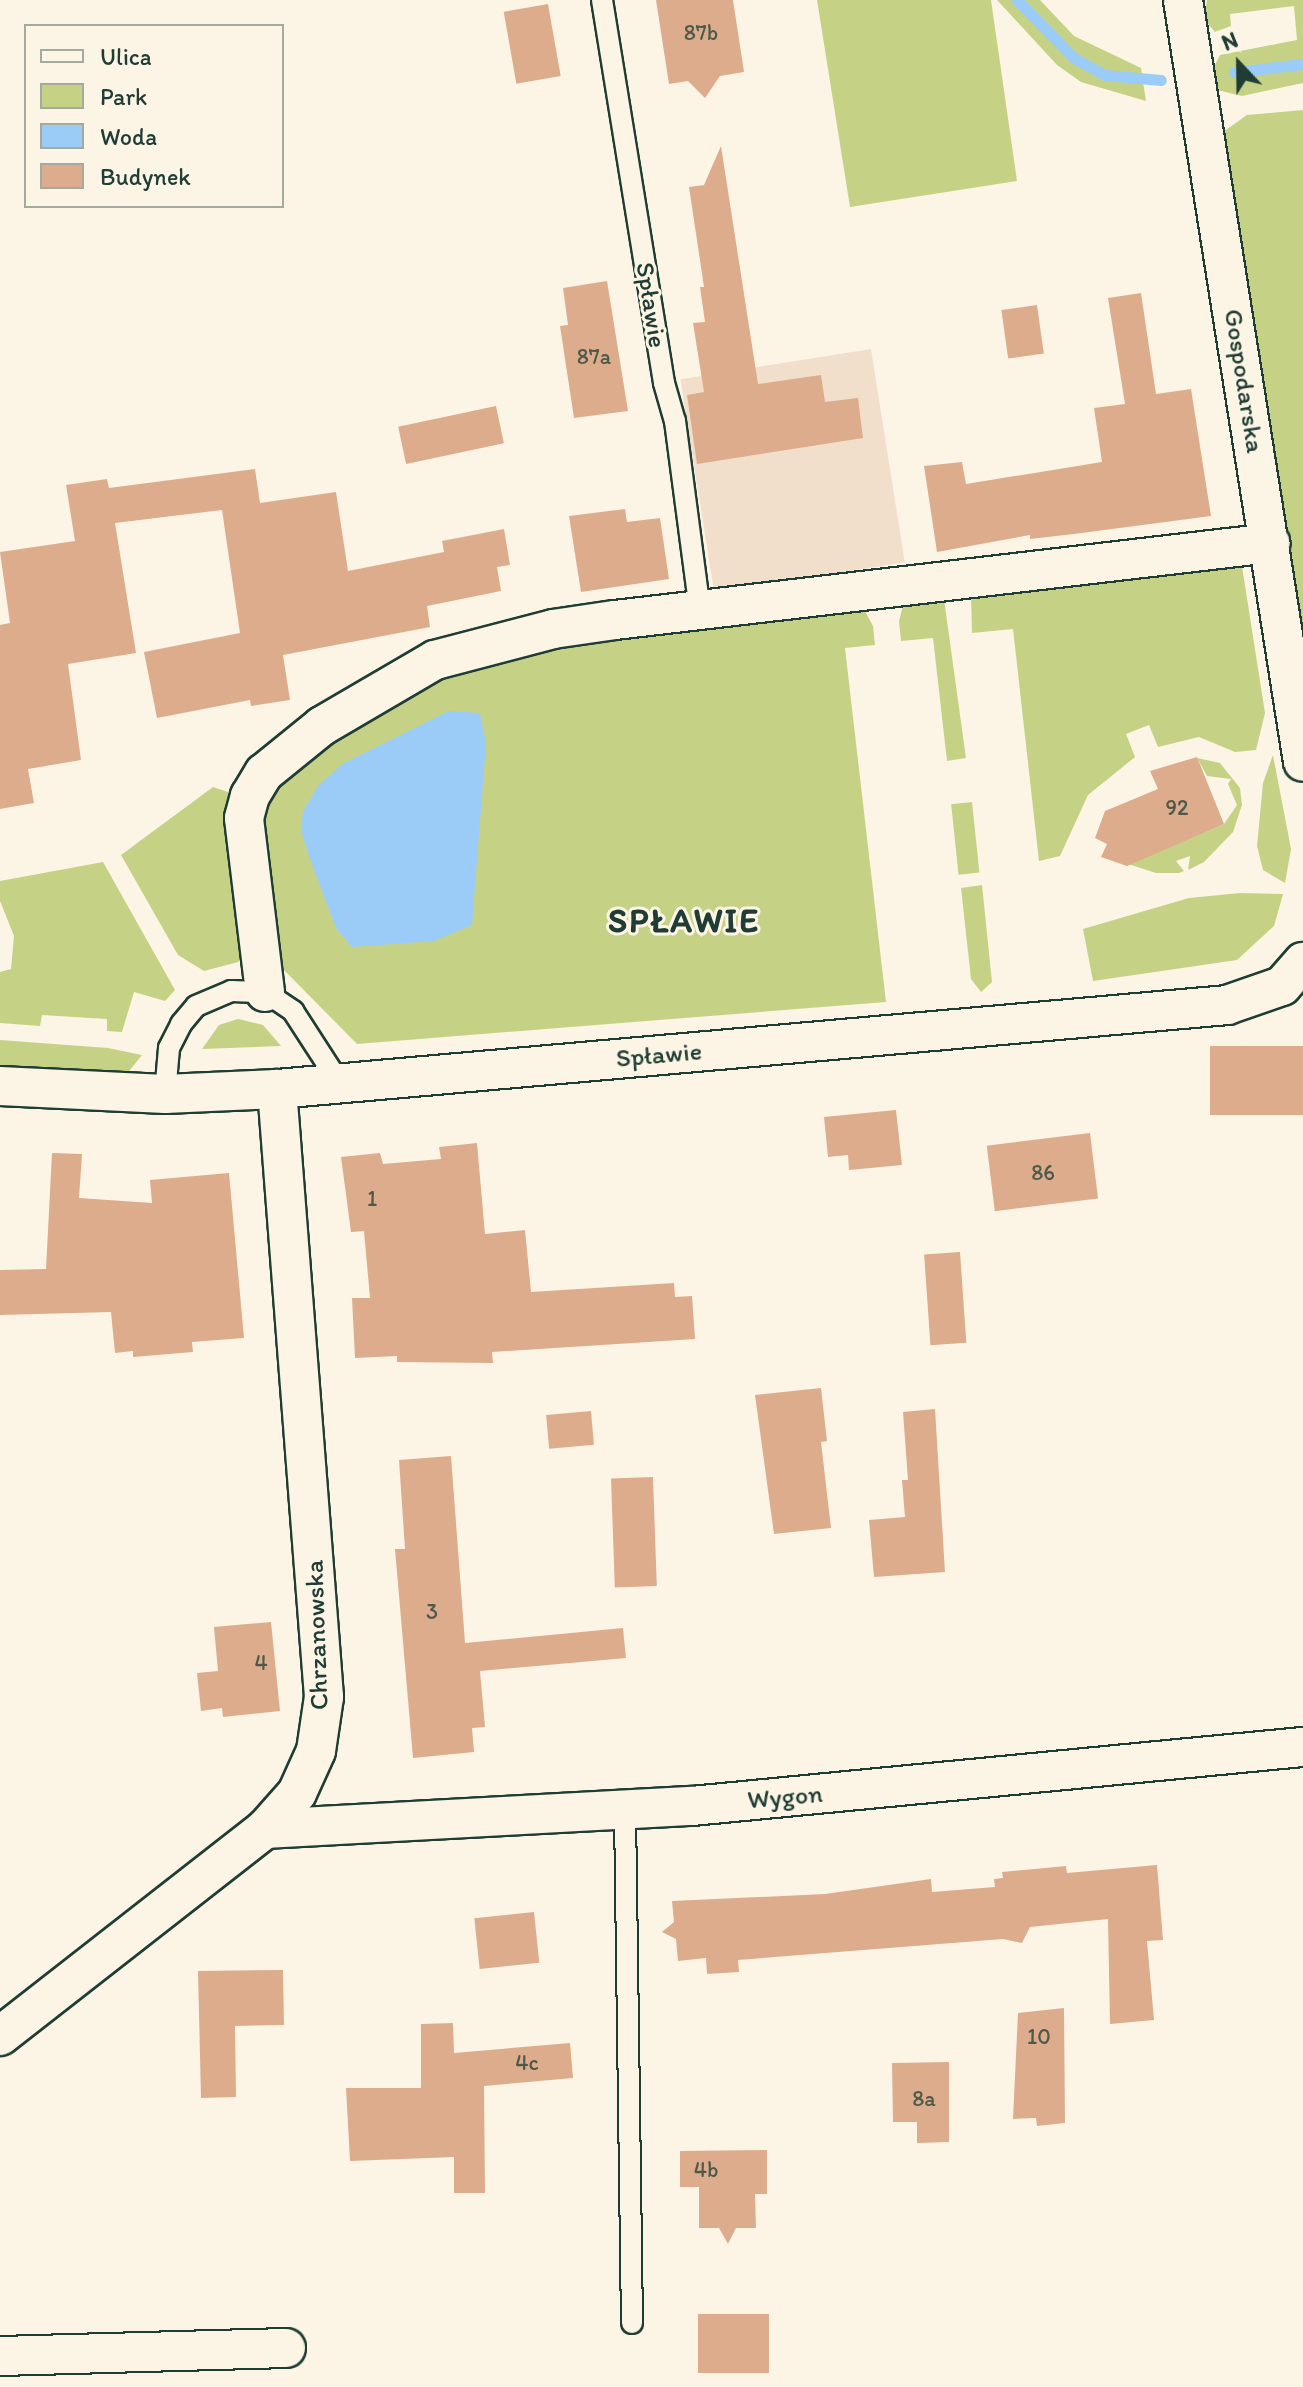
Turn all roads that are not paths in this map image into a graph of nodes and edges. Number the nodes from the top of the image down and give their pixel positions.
1 (602, 0) edge
2 (1183, 0) edge
3 (1270, 543) junction
4 (700, 610) junction
5 (1297, 682) edge
6 (1303, 762) edge
7 (1303, 962) edge
8 (265, 992) junction
9 (339, 1082) junction
10 (0, 1086) edge
11 (277, 1089) junction
12 (165, 1094) junction
13 (1303, 1747) edge
14 (625, 1810) junction
15 (265, 1829) junction
16 (0, 2036) edge
17 (632, 2323) dead end
18 (286, 2348) dead end
19 (0, 2356) edge

1 - 4 lane, Spławie
2 - 3 street, Gospodarska
3 - 4 street
3 - 5 street, Gospodarska
4 - 8 street
5 - 6 street, Gospodarska
7 - 9 street, Spławie
8 - 9 lane
8 - 12 lane
9 - 11 street, Spławie
10 - 12 street, Spławie
11 - 12 street, Spławie
11 - 15 street, Chrzanowska
13 - 14 street, Wygon
14 - 15 street, Wygon
14 - 17 lane
15 - 16 street, Chrzanowska
18 - 19 street

